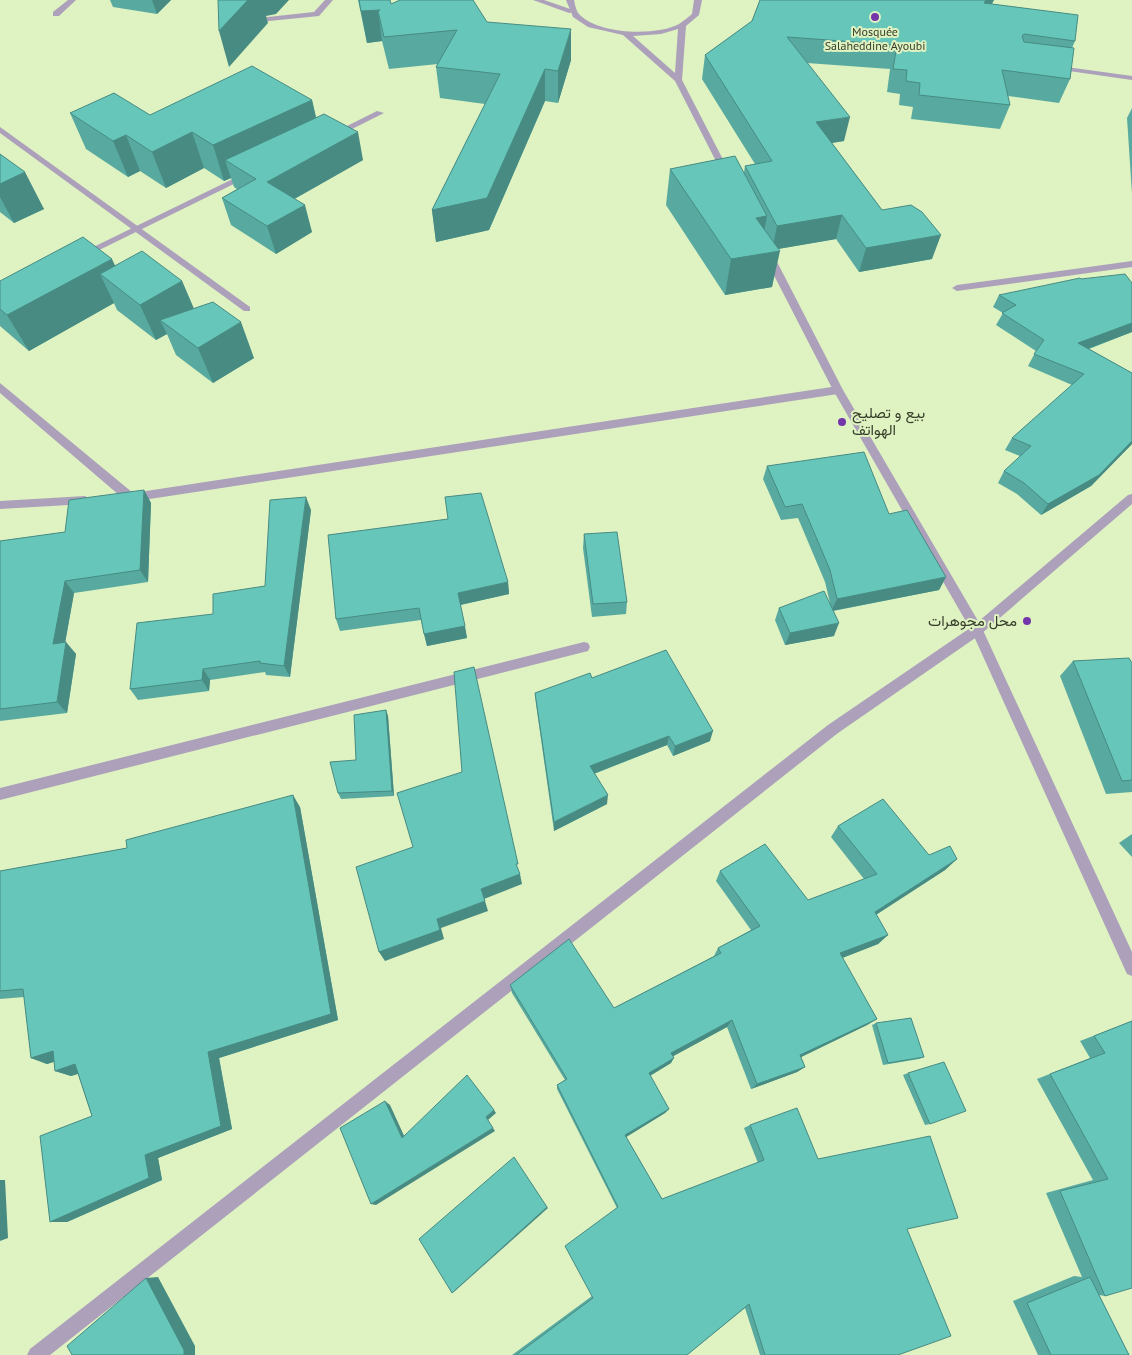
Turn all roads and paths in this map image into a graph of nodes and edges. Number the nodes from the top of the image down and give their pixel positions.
1 (72, 0) edge
2 (329, 0) edge
3 (537, 0) edge
4 (570, 0) edge
5 (698, 0) edge
6 (572, 11) junction
7 (56, 14) dead end
8 (241, 22) edge
9 (682, 25) junction
10 (626, 34) junction
11 (1046, 66) edge
12 (1132, 78) edge
13 (678, 80) junction
14 (380, 113) dead end
15 (0, 129) edge
16 (326, 138) edge
17 (254, 173) edge
18 (733, 187) edge
19 (137, 228) junction
20 (761, 240) edge
21 (76, 258) edge
22 (1132, 264) edge
23 (957, 288) dead end
24 (247, 308) dead end
25 (0, 387) edge
26 (838, 390) junction
27 (130, 498) junction
28 (1132, 498) edge
29 (112, 499) edge
30 (93, 500) edge
31 (0, 505) edge
32 (976, 630) junction
33 (584, 647) dead end
34 (0, 794) edge
35 (1132, 969) edge
36 (36, 1355) edge

1 - 7 street
2 - 8 street
3 - 6 street
4 - 6 street
5 - 9 street
6 - 10 street
9 - 10 street
9 - 13 street
10 - 13 street
11 - 12 street
13 - 18 street
14 - 16 street
15 - 19 street
17 - 19 street
19 - 21 street
19 - 24 street
20 - 26 street
22 - 23 street
25 - 27 street
26 - 27 street
26 - 32 street
27 - 29 street
28 - 32 street
30 - 31 street
32 - 35 street
32 - 36 street
33 - 34 street

